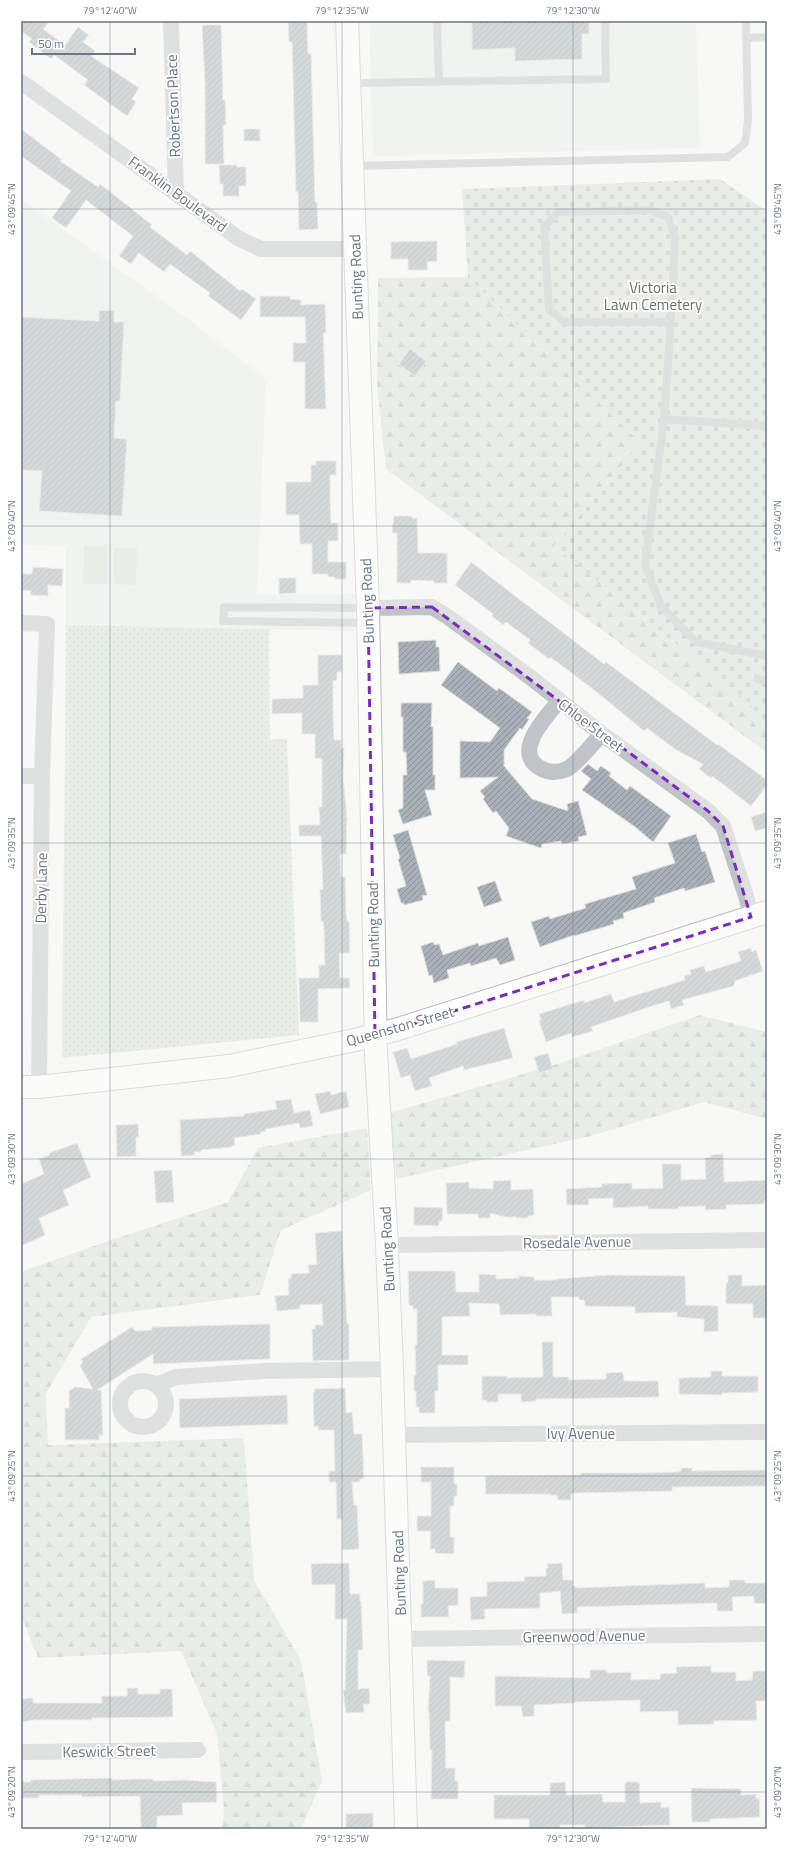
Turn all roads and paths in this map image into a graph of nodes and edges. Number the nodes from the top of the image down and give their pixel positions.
1 (171, 21) edge
2 (348, 21) edge
3 (437, 21) edge
4 (605, 21) edge
5 (746, 21) edge
6 (767, 37) edge
7 (746, 38) junction
8 (439, 81) junction
9 (21, 82) edge
10 (350, 83) junction
11 (352, 166) junction
12 (176, 192) junction
13 (355, 249) junction
14 (671, 322) junction
15 (664, 420) junction
16 (767, 426) edge
17 (368, 615) junction
18 (21, 623) edge
19 (767, 656) edge
20 (756, 679) dead end
21 (767, 681) edge
22 (559, 701) junction
23 (602, 734) junction
24 (21, 776) edge
25 (42, 776) junction
26 (763, 914) edge
27 (375, 1036) junction
28 (30, 1087) edge
29 (767, 1240) edge
30 (387, 1245) junction
31 (392, 1369) junction
32 (156, 1385) dead end
33 (767, 1432) edge
34 (394, 1435) junction
35 (767, 1634) edge
36 (401, 1639) junction
37 (198, 1750) dead end
38 (21, 1752) edge
39 (406, 1829) edge

1 - 12 street, Robertson Place
2 - 10 main road, Bunting Road
3 - 8 lane
4 - 8 lane
5 - 7 lane
6 - 7 lane
7 - 11 lane
8 - 10 lane
9 - 12 street, Franklin Boulevard
10 - 11 main road, Bunting Road
11 - 13 main road, Bunting Road
12 - 13 street, Franklin Boulevard
13 - 17 main road, Bunting Road
14 - 14 lane
14 - 15 lane
15 - 16 lane
15 - 19 lane
17 - 17 lane
17 - 22 street, Chloe Street
17 - 27 main road, Bunting Road
18 - 25 street, Derby Lane
20 - 21 lane
22 - 23 street, Chloe Street
22 - 23 street
23 - 26 street, Chloe Street
24 - 25 street
25 - 28 street, Derby Lane
26 - 27 main road, Queenston Street
27 - 28 main road, Queenston Street
27 - 30 main road, Bunting Road
29 - 30 street, Rosedale Avenue
30 - 31 main road, Bunting Road
31 - 32 street
31 - 34 main road, Bunting Road
33 - 34 street, Ivy Avenue
34 - 36 main road, Bunting Road
35 - 36 street, Greenwood Avenue
36 - 39 main road, Bunting Road
37 - 38 street, Keswick Street

